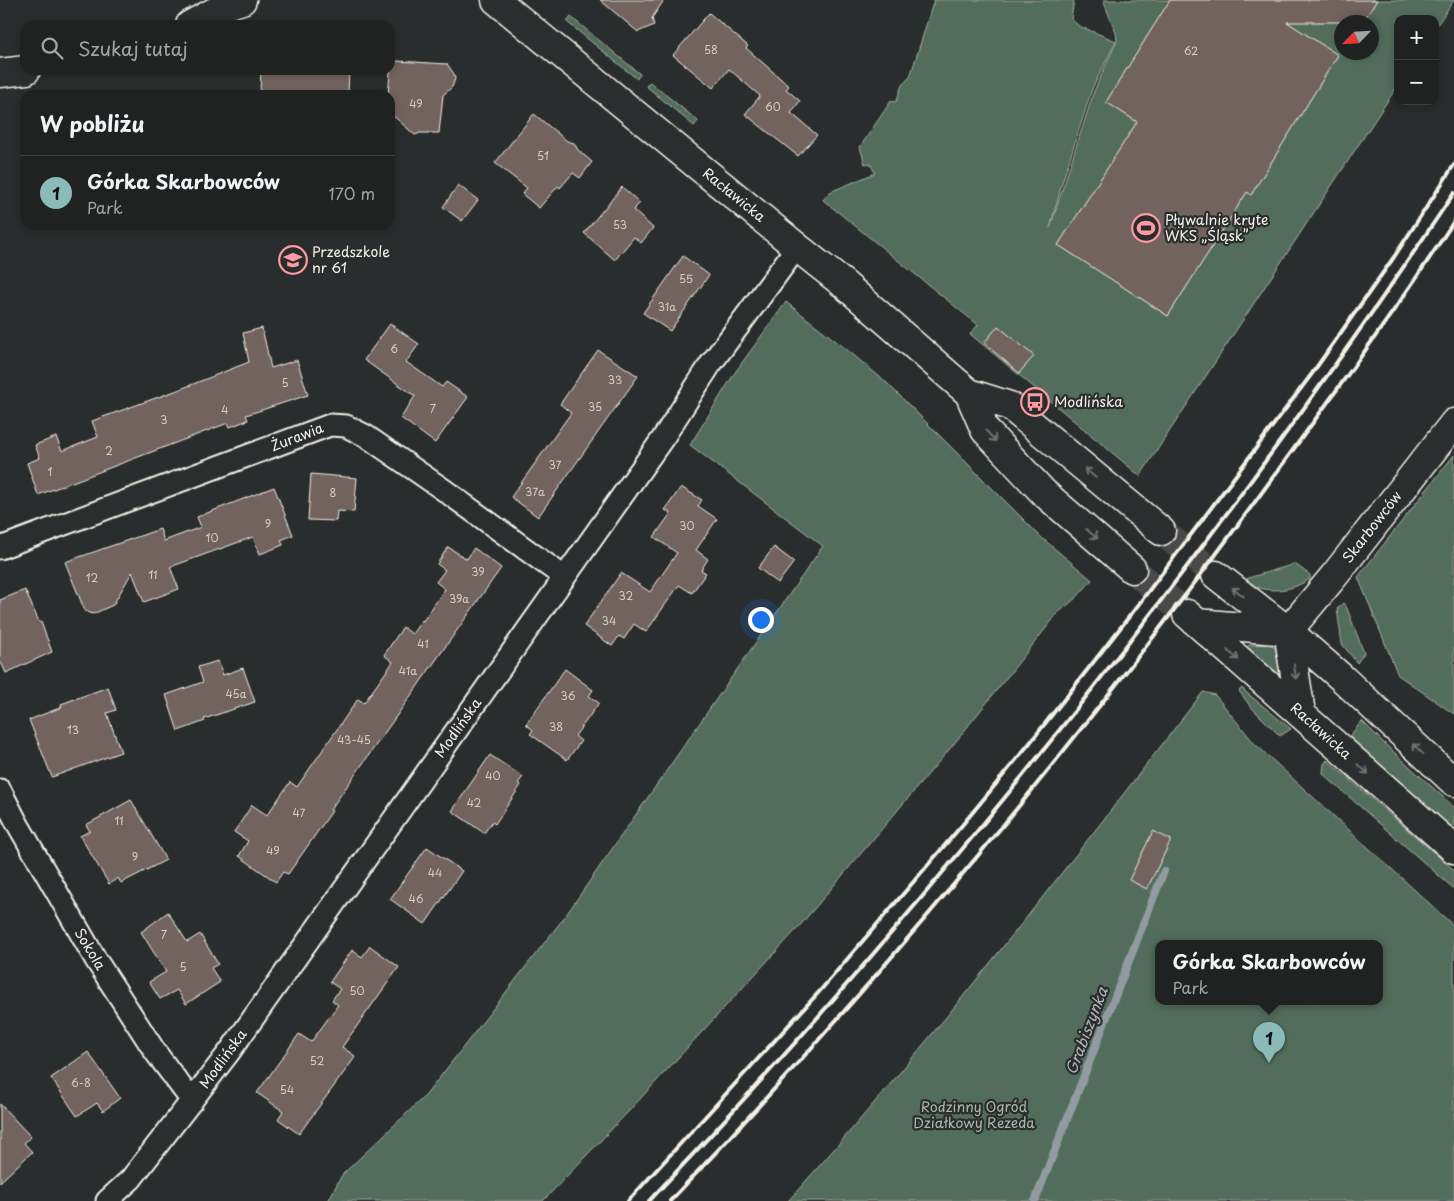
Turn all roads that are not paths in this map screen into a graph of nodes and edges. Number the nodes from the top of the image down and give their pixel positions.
1 (496, 0) edge
2 (235, 1) edge
3 (199, 20) edge
4 (20, 71) edge
5 (0, 73) edge
6 (797, 247) junction
7 (969, 393) junction
8 (1454, 422) edge
9 (1161, 531) tunnel mouth
10 (0, 548) edge
11 (1132, 569) tunnel mouth
12 (1216, 575) tunnel mouth
13 (564, 577) junction
14 (1288, 631) junction
15 (1301, 713) junction
16 (1454, 782) edge
17 (2, 799) edge
18 (1454, 849) edge
19 (192, 1100) junction
20 (107, 1201) edge

1 - 6 street, Racławicka
2 - 3 street
4 - 5 street
6 - 7 street, Racławicka
6 - 13 street, Modlińska
9 -> 7 street, Racławicka
7 -> 11 street, Racławicka
8 - 14 street, Skarbowców
10 - 13 street, Żurawia
14 -> 12 street
13 - 19 street, Modlińska
14 -> 15 street
14 -> 15 street, Racławicka
16 -> 14 street
15 -> 18 street, Racławicka
17 - 19 street, Sokola
19 - 20 street, Modlińska

